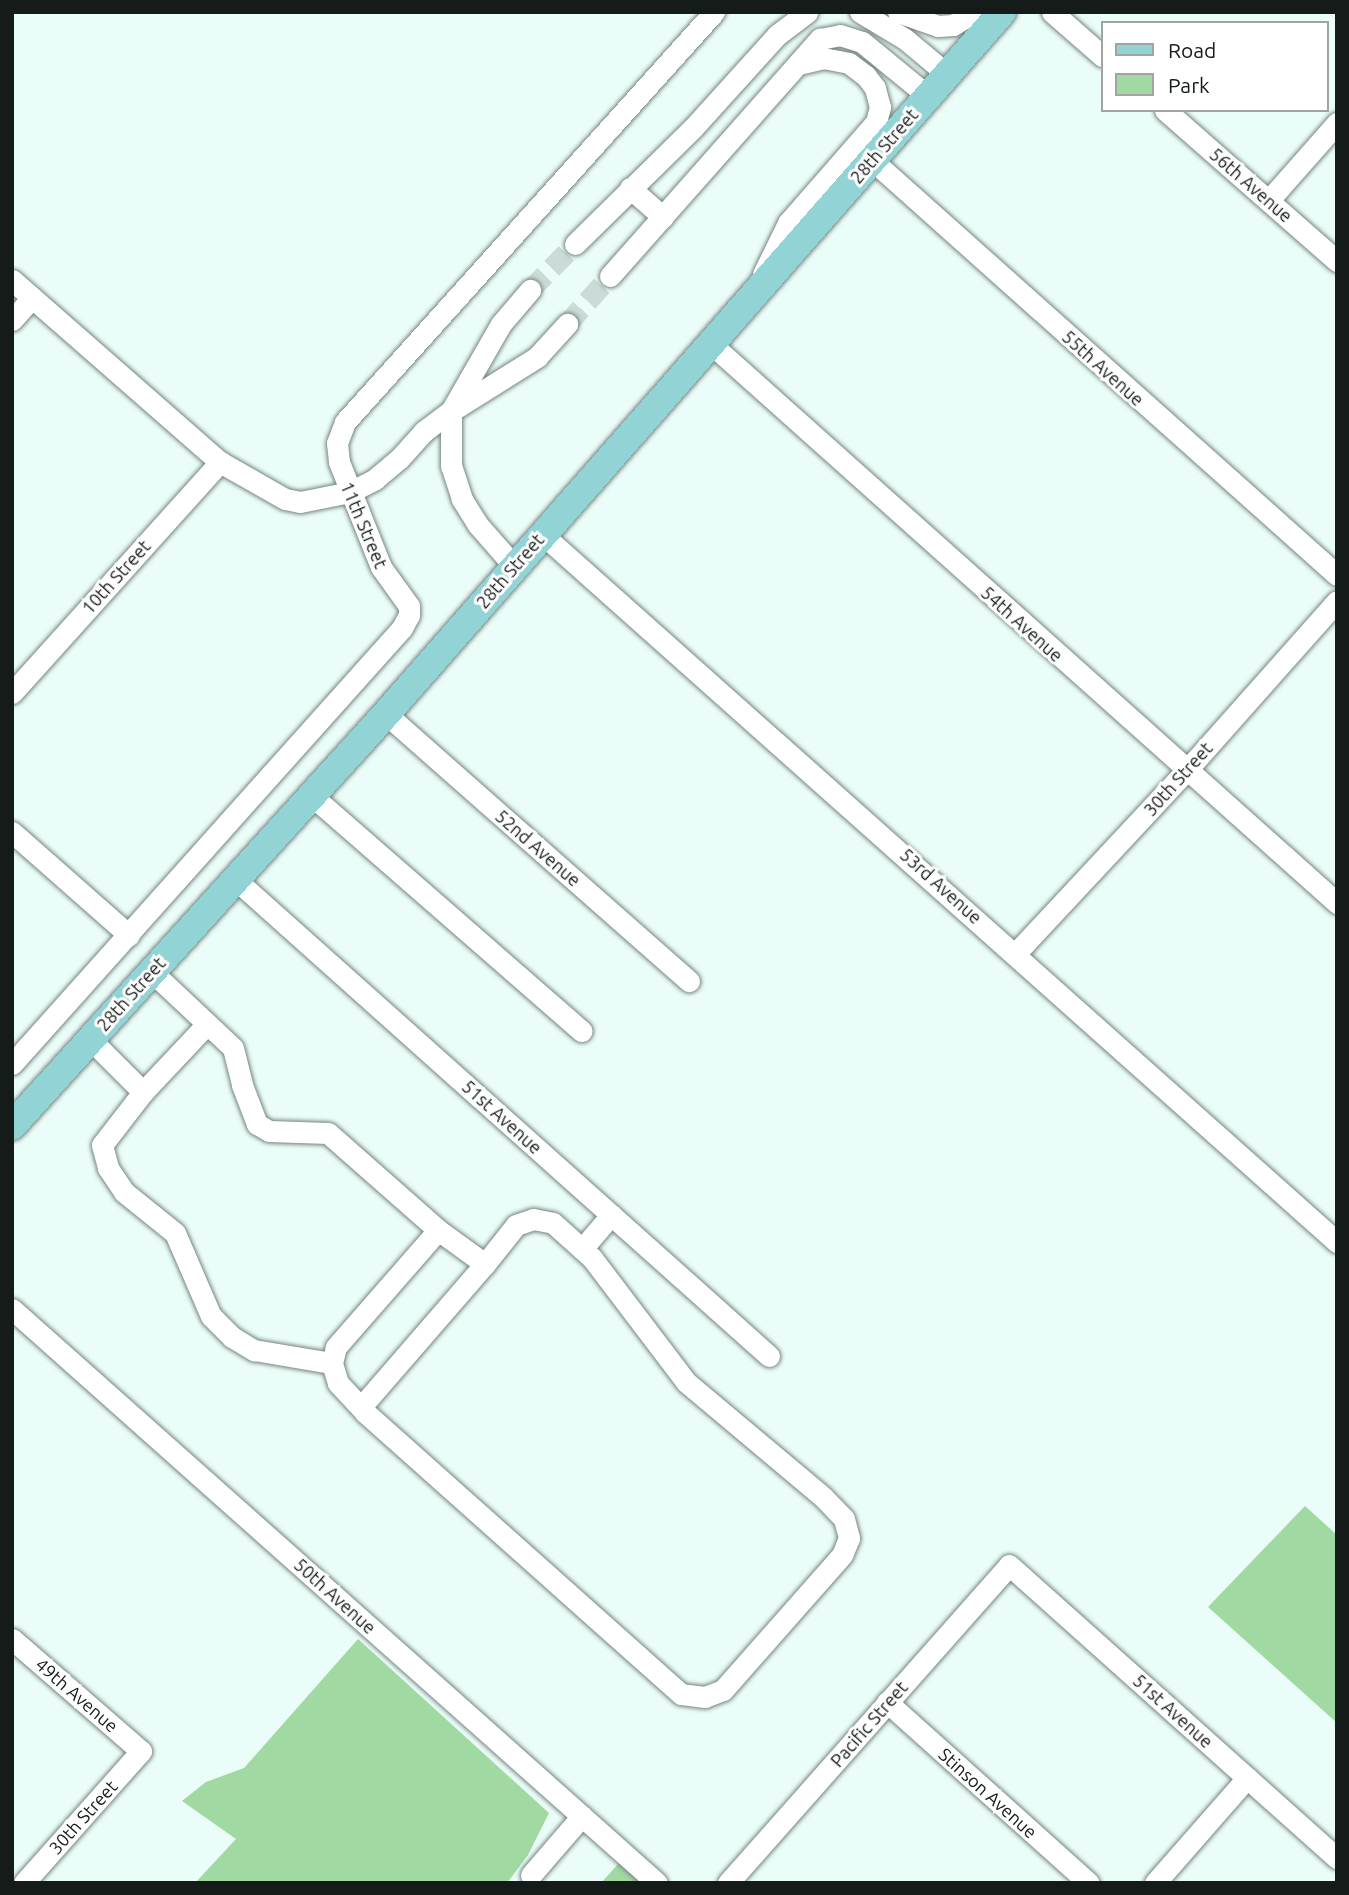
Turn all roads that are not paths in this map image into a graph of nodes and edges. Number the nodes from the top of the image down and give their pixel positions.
1 (714, 12) edge
2 (807, 12) edge
3 (860, 12) edge
4 (898, 12) edge
5 (974, 12) edge
6 (1002, 12) edge
7 (1052, 12) edge
8 (1100, 54) edge
9 (802, 63) junction
10 (947, 74) junction
11 (928, 96) junction
12 (1167, 112) edge
13 (1337, 124) edge
14 (872, 160) junction
15 (630, 188) junction
16 (1269, 200) junction
17 (663, 217) junction
18 (575, 244) tunnel mouth
19 (1337, 261) edge
20 (610, 276) tunnel mouth
21 (12, 281) edge
22 (530, 290) tunnel mouth
23 (751, 296) junction
24 (32, 298) junction
25 (12, 320) edge
26 (567, 324) tunnel mouth
27 (710, 343) junction
28 (451, 411) junction
29 (220, 462) junction
30 (349, 492) junction
31 (542, 534) junction
32 (514, 566) junction
33 (1337, 575) edge
34 (1337, 601) edge
35 (12, 693) edge
36 (386, 714) junction
37 (1186, 771) junction
38 (311, 795) junction
39 (12, 832) edge
40 (235, 879) junction
41 (1337, 903) edge
42 (129, 935) junction
43 (1016, 953) junction
44 (151, 971) junction
45 (689, 981) dead end
46 (206, 1024) junction
47 (582, 1031) dead end
48 (90, 1039) junction
49 (12, 1064) edge
50 (143, 1092) junction
51 (12, 1126) edge
52 (611, 1215) junction
53 (438, 1230) junction
54 (1337, 1242) edge
55 (582, 1249) junction
56 (485, 1264) junction
57 (12, 1309) edge
58 (769, 1356) dead end
59 (332, 1363) junction
60 (361, 1407) junction
61 (1009, 1565) joint
62 (12, 1639) edge
63 (887, 1702) junction
64 (141, 1751) joint
65 (1247, 1778) junction
66 (582, 1816) junction
67 (1337, 1858) edge
68 (531, 1875) dead end
69 (24, 1883) edge
70 (657, 1883) edge
71 (728, 1883) edge
72 (1089, 1883) edge
73 (1155, 1883) edge

1 - 30 street, 11th Street
2 - 15 street
3 - 10 street
4 - 5 street
6 - 10 main road, 28th Street
7 - 8 street
9 - 11 street
9 - 17 street
9 - 23 street
10 - 11 main road, 28th Street
11 - 14 main road, 28th Street
12 - 16 street, 56th Avenue
13 - 16 street
14 - 23 main road, 28th Street
14 - 33 street, 55th Avenue
15 - 17 street
15 - 18 street
16 - 19 street, 56th Avenue
17 - 20 street
21 - 24 street
22 - 28 street
23 - 27 main road, 28th Street
24 - 25 street
24 - 29 street
26 - 28 street
27 - 31 main road, 28th Street
27 - 37 street, 54th Avenue
28 - 30 street
28 - 32 street
29 - 30 street
29 - 35 street, 10th Street
30 - 42 street, 11th Street
31 - 32 main road, 28th Street
31 - 43 street, 53rd Avenue
32 - 36 main road, 28th Street
34 - 37 street, 30th Street
36 - 38 main road, 28th Street
36 - 45 street, 52nd Avenue
37 - 41 street, 54th Avenue
37 - 43 street, 30th Street
38 - 40 main road, 28th Street
38 - 47 street
39 - 42 street
40 - 44 main road, 28th Street
40 - 52 street, 51st Avenue
42 - 49 street, 11th Street
43 - 54 street, 53rd Avenue
44 - 46 street
44 - 48 main road, 28th Street
46 - 50 street
46 - 53 street
48 - 50 street
48 - 51 main road, 28th Street
50 - 59 street
52 - 55 street
52 - 58 street, 51st Avenue
53 - 56 street
53 - 59 street
55 - 56 street
55 - 60 street
56 - 60 street
57 - 66 street, 50th Avenue
59 - 60 street
61 - 63 street, Pacific Street
61 - 65 street, 51st Avenue
62 - 64 street, 49th Avenue
63 - 71 street, Pacific Street
63 - 72 street, Stinson Avenue
64 - 69 street, 30th Street
65 - 67 street, 51st Avenue
65 - 73 street
66 - 68 street
66 - 70 street, 50th Avenue

